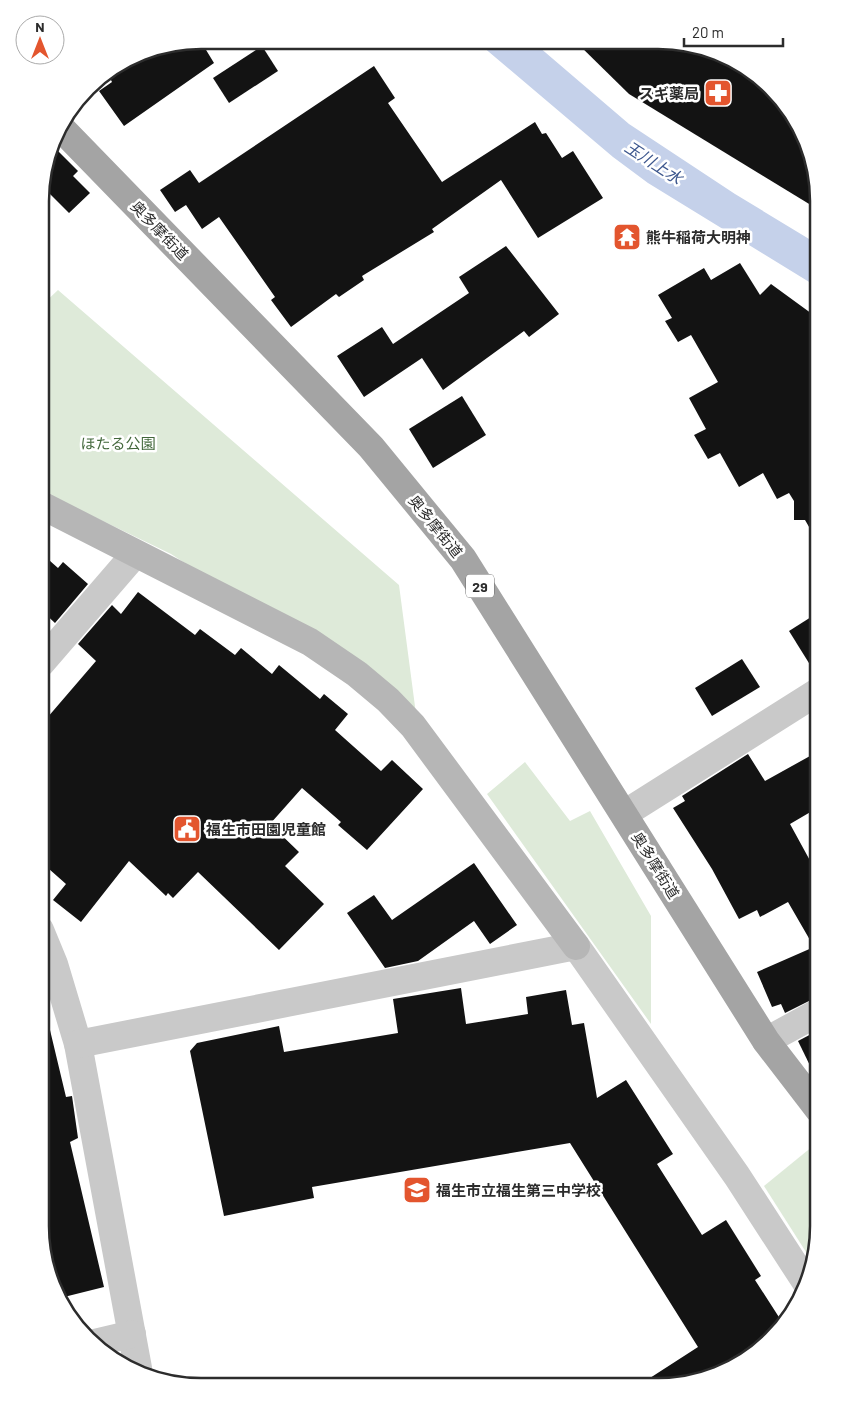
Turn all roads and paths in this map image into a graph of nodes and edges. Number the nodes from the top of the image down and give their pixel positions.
1 (65, 132) edge
2 (49, 509) edge
3 (135, 554) junction
4 (49, 654) edge
5 (810, 697) edge
6 (624, 814) junction
7 (576, 946) junction
8 (49, 952) edge
9 (810, 1017) edge
10 (766, 1040) junction
11 (78, 1044) junction
12 (810, 1098) edge
13 (802, 1276) edge
14 (132, 1334) junction
15 (101, 1341) edge
16 (137, 1364) edge

1 - 6 main road, 奥多摩街道 / 29
2 - 3 street
3 - 4 street
3 - 7 street
5 - 6 street
6 - 10 main road, 奥多摩街道 / 29
7 - 11 street
7 - 13 street
8 - 11 street
9 - 10 street
10 - 12 main road, 奥多摩街道 / 29
11 - 14 street
14 - 15 street
14 - 16 street

